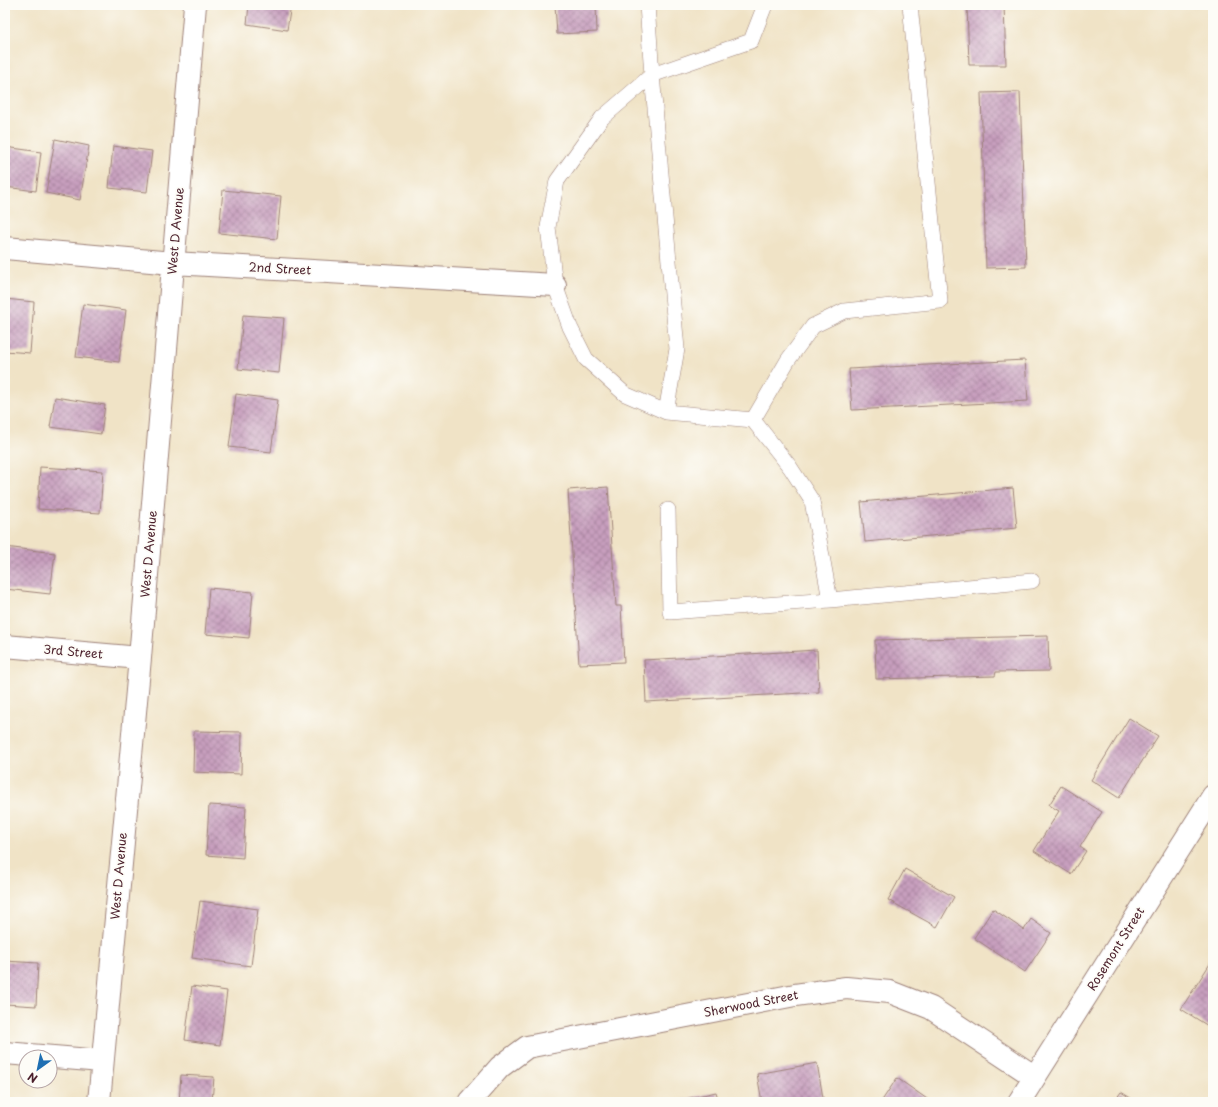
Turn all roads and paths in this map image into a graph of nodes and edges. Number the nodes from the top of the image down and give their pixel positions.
1 (195, 5) edge
2 (647, 5) edge
3 (765, 5) edge
4 (910, 5) edge
5 (652, 75) junction
6 (5, 248) edge
7 (173, 263) junction
8 (555, 285) junction
9 (666, 412) junction
10 (753, 420) junction
11 (668, 510) dead end
12 (1032, 581) dead end
13 (830, 600) junction
14 (5, 646) edge
15 (140, 658) junction
16 (1213, 796) edge
17 (5, 1053) edge
18 (102, 1061) junction
19 (1035, 1077) junction
20 (99, 1102) edge
21 (469, 1102) edge
22 (1019, 1102) edge

1 - 7 street, West D Avenue
2 - 5 lane
3 - 5 lane
4 - 10 lane
5 - 8 lane
5 - 9 lane
6 - 7 street, 2nd Street
7 - 8 street, 2nd Street
7 - 15 street, West D Avenue
8 - 9 lane
9 - 10 lane
10 - 13 lane
11 - 13 lane
12 - 13 lane
14 - 15 street, 3rd Street
15 - 18 street, West D Avenue
16 - 19 street, Rosemont Street
17 - 18 street
18 - 20 street, West D Avenue
19 - 21 street, Sherwood Street
19 - 22 street, Rosemont Street

